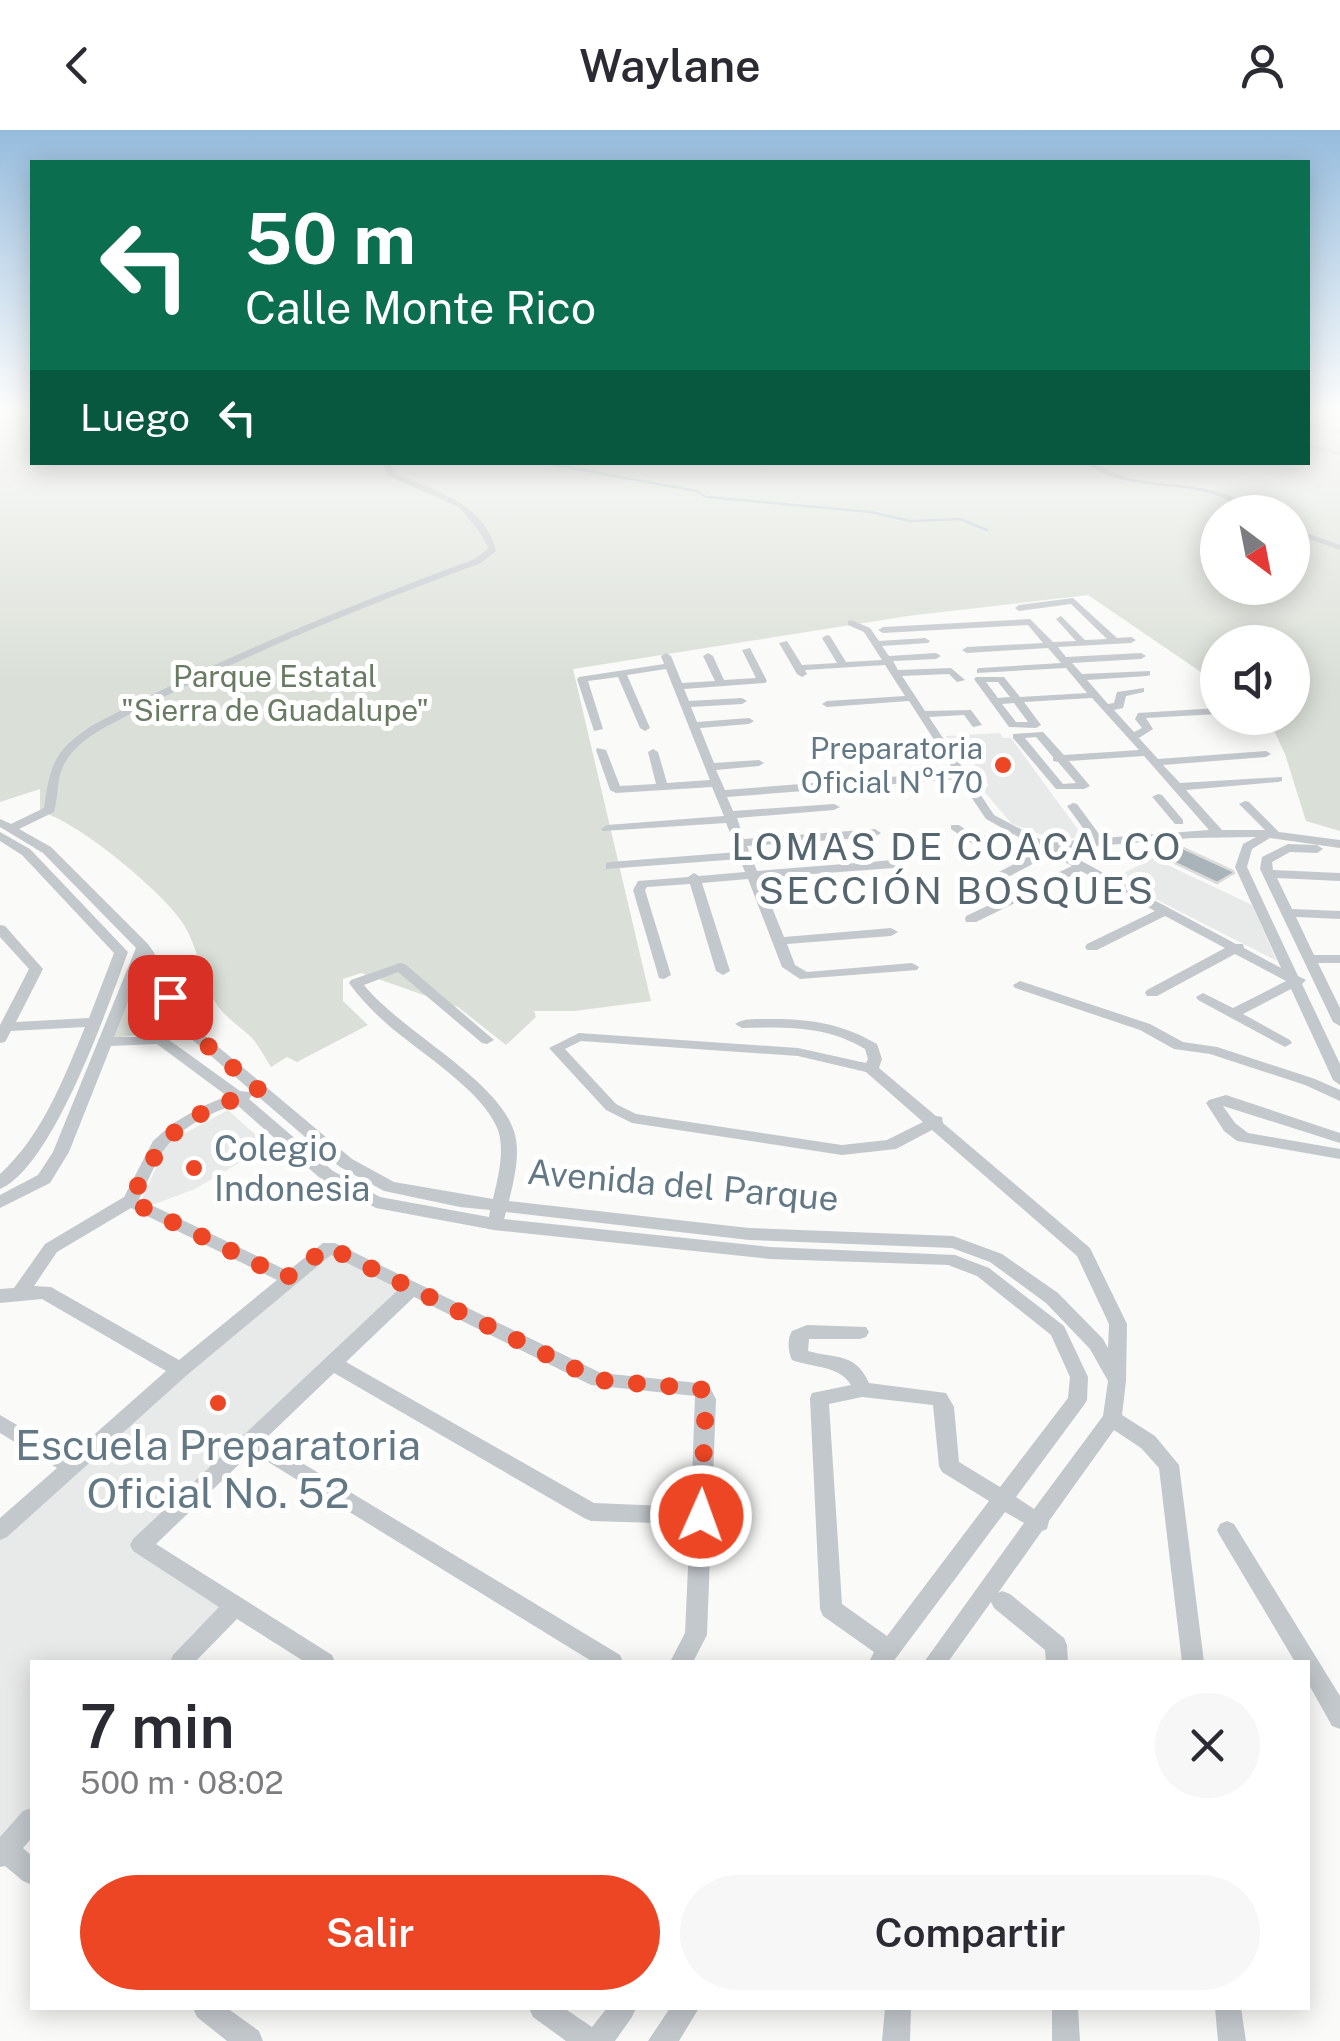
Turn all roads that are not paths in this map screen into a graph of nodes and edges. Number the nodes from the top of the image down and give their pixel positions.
1 (460, 502) edge
2 (1310, 537) edge
3 (1340, 548) edge
4 (1019, 608) dead end
5 (1061, 619) dead end
6 (850, 623) dead end
7 (883, 630) dead end
8 (827, 638) dead end
9 (1131, 640) dead end
10 (925, 641) dead end
11 (1116, 641) junction
12 (1083, 642) junction
13 (784, 643) dead end
14 (876, 644) junction
15 (1052, 644) junction
16 (747, 650) dead end
17 (967, 650) dead end
18 (708, 656) dead end
19 (936, 656) dead end
20 (1142, 656) dead end
21 (1068, 663) junction
22 (843, 665) junction
23 (891, 665) junction
24 (980, 671) dead end
25 (621, 672) junction
26 (1147, 673) dead end
27 (1080, 677) junction
28 (960, 680) dead end
29 (721, 684) junction
30 (679, 686) junction
31 (1140, 690) dead end
32 (1096, 695) junction
33 (912, 698) junction
34 (1017, 700) junction
35 (742, 701) dead end
36 (996, 702) junction
37 (686, 704) junction
38 (827, 704) dead end
39 (1107, 707) junction
40 (1200, 712) edge
41 (922, 714) junction
42 (749, 721) dead end
43 (977, 724) dead end
44 (694, 725) junction
45 (645, 728) dead end
46 (598, 730) dead end
47 (1132, 737) junction
48 (602, 750) dead end
49 (652, 752) dead end
50 (1266, 754) dead end
51 (1152, 757) junction
52 (1061, 759) junction
53 (1038, 761) junction
54 (759, 763) dead end
55 (711, 767) junction
56 (962, 775) junction
57 (1278, 779) dead end
58 (1177, 787) junction
59 (663, 788) junction
60 (719, 789) junction
61 (1191, 802) junction
62 (1245, 804) dead end
63 (1073, 806) dead end
64 (834, 807) dead end
65 (731, 817) junction
66 (1179, 822) dead end
67 (955, 827) dead end
68 (4, 829) edge
69 (607, 829) dead end
70 (1011, 830) junction
71 (1218, 833) junction
72 (875, 834) dead end
73 (1275, 836) junction
74 (1099, 842) junction
75 (1340, 844) edge
76 (1044, 847) junction
77 (744, 849) junction
78 (1340, 854) edge
79 (894, 864) dead end
80 (610, 866) dead end
81 (1081, 866) junction
82 (754, 873) junction
83 (1269, 874) junction
84 (1340, 876) edge
85 (694, 877) junction
86 (961, 897) dead end
87 (1166, 910) junction
88 (1288, 913) junction
89 (1340, 915) edge
90 (114, 917) junction
91 (971, 918) dead end
92 (96, 924) junction
93 (0, 928) edge
94 (890, 932) dead end
95 (780, 941) junction
96 (143, 947) junction
97 (1092, 947) dead end
98 (1238, 947) junction
99 (1310, 958) junction
100 (1340, 959) edge
101 (912, 968) dead end
102 (723, 970) dead end
103 (664, 975) dead end
104 (1294, 980) junction
105 (1320, 980) junction
106 (1020, 986) dead end
107 (1152, 993) dead end
108 (1203, 997) dead end
109 (1232, 1014) junction
110 (1338, 1014) edge
111 (92, 1022) junction
112 (742, 1024) dead end
113 (3, 1033) edge
114 (487, 1040) dead end
115 (106, 1042) junction
116 (1285, 1043) dead end
117 (871, 1069) junction
118 (1340, 1080) edge
119 (259, 1090) junction
120 (87, 1096) junction
121 (1340, 1096) edge
122 (58, 1097) junction
123 (238, 1098) junction
124 (937, 1121) junction
125 (1340, 1138) edge
126 (1340, 1154) edge
127 (0, 1183) edge
128 (130, 1201) junction
129 (0, 1202) edge
130 (500, 1206) junction
131 (494, 1224) junction
132 (770, 1244) junction
133 (286, 1278) junction
134 (411, 1289) junction
135 (10, 1295) edge
136 (860, 1332) dead end
137 (332, 1363) junction
138 (180, 1370) junction
139 (1117, 1380) junction
140 (862, 1390) junction
141 (1112, 1418) junction
142 (0, 1423) edge
143 (250, 1442) junction
144 (71, 1468) junction
145 (1000, 1501) junction
146 (701, 1516) junction
147 (1040, 1523) junction
148 (0, 1530) edge
149 (1227, 1530) dead end
150 (1002, 1601) dead end
151 (235, 1606) junction
152 (884, 1656) edge
153 (183, 1660) edge
154 (321, 1660) edge
155 (609, 1660) edge
156 (682, 1660) edge
157 (937, 1660) edge
158 (1057, 1660) edge
159 (1193, 1660) edge
160 (1305, 1660) edge
161 (1310, 1668) edge
162 (1340, 1718) edge
163 (30, 1822) edge
164 (2, 1853) edge
165 (30, 1871) edge
166 (209, 2010) edge
167 (545, 2010) edge
168 (621, 2010) edge
169 (685, 2010) edge
170 (898, 2010) edge
171 (1065, 2010) edge
172 (1228, 2010) edge
173 (249, 2041) edge
174 (589, 2041) edge
175 (598, 2041) edge
176 (662, 2041) edge
177 (896, 2041) edge
178 (1066, 2041) edge
179 (1232, 2041) edge

1 - 68 street
2 - 3 street
4 - 11 street
5 - 12 street
6 - 14 street
7 - 15 street
8 - 22 street
9 - 11 street
10 - 14 street
11 - 12 street
12 - 15 street
13 - 22 street
14 - 23 street
15 - 17 street
15 - 21 street
16 - 29 street
18 - 29 street
19 - 23 street
20 - 21 street
21 - 24 street
21 - 27 street
22 - 23 street
23 - 28 street
23 - 33 street
25 - 30 street
25 - 45 street
25 - 46 street
26 - 27 street
27 - 32 street
29 - 30 street
30 - 37 street
31 - 39 street
32 - 34 street
32 - 39 street
33 - 38 street
33 - 41 street
34 - 36 street
34 - 36 street
34 - 36 street
35 - 37 street
37 - 44 street
39 - 47 street
40 - 47 street
41 - 43 street
41 - 56 street
42 - 44 street
44 - 55 street
47 - 51 street
48 - 59 street
49 - 59 street
50 - 51 street
51 - 52 street
51 - 58 street
52 - 53 street
52 - 53 street
52 - 53 street
54 - 55 street
55 - 60 street
56 - 60 street
56 - 70 street
57 - 58 street
58 - 61 street
59 - 60 street
60 - 65 street
61 - 66 street
61 - 71 street
62 - 73 street
63 - 74 street
64 - 65 street
65 - 69 street
65 - 77 street
67 - 70 street
68 - 90 street, Avenida del Parque
68 - 92 street
70 - 76 street
71 - 73 street
71 - 74 street
72 - 77 street
73 - 75 street
73 - 104 street
74 - 76 street
76 - 81 street
76 - 86 street
77 - 80 street
77 - 82 street
78 - 83 street
79 - 82 street
81 - 87 street
81 - 91 street
82 - 85 street
82 - 95 street
83 - 84 street
83 - 88 street
85 - 102 street
85 - 103 street
87 - 97 street
87 - 98 street
88 - 89 street
88 - 99 street
90 - 92 street
90 - 96 street, Avenida del Parque
92 - 111 street
93 - 113 street
94 - 95 street
95 - 101 street
96 - 115 street
96 - 119 street, Avenida del Parque
98 - 104 street
98 - 107 street
99 - 100 street
99 - 105 street
104 - 105 street
104 - 109 street
104 - 118 street
105 - 110 street
106 - 121 street
108 - 109 street
109 - 116 street
111 - 113 street
111 - 122 street
112 - 117 street
114 - 130 street
115 - 120 street
115 - 123 street, Avenida del Parque
117 - 124 street
117 - 124 street
119 - 123 street
119 - 130 street, Avenida del Parque
120 - 122 street
120 - 129 street
122 - 127 street
123 - 128 street
123 - 131 street, Avenida del Parque
124 - 139 street
125 - 126 street
128 - 133 street
128 - 135 street
130 - 131 street
130 - 132 street, Avenida del Parque
131 - 132 street, Avenida del Parque
132 - 139 street, Avenida del Parque
132 - 145 street, Avenida del Parque
133 - 134 street
133 - 138 street
134 - 137 street
134 - 146 street
135 - 138 street
136 - 140 street
137 - 143 street
137 - 146 street
138 - 144 street
139 - 141 street
140 - 145 street
140 - 152 street
141 - 147 street
141 - 159 street
142 - 144 street
143 - 151 street
143 - 155 street
144 - 148 street
145 - 147 street
145 - 152 street, Avenida del Parque
146 - 156 street
147 - 157 street
149 - 160 street
150 - 158 street
151 - 153 street
151 - 154 street
161 - 162 street
163 - 164 street
164 - 165 street
166 - 173 street
167 - 174 street
168 - 175 street
169 - 176 street
170 - 177 street
171 - 178 street
172 - 179 street

